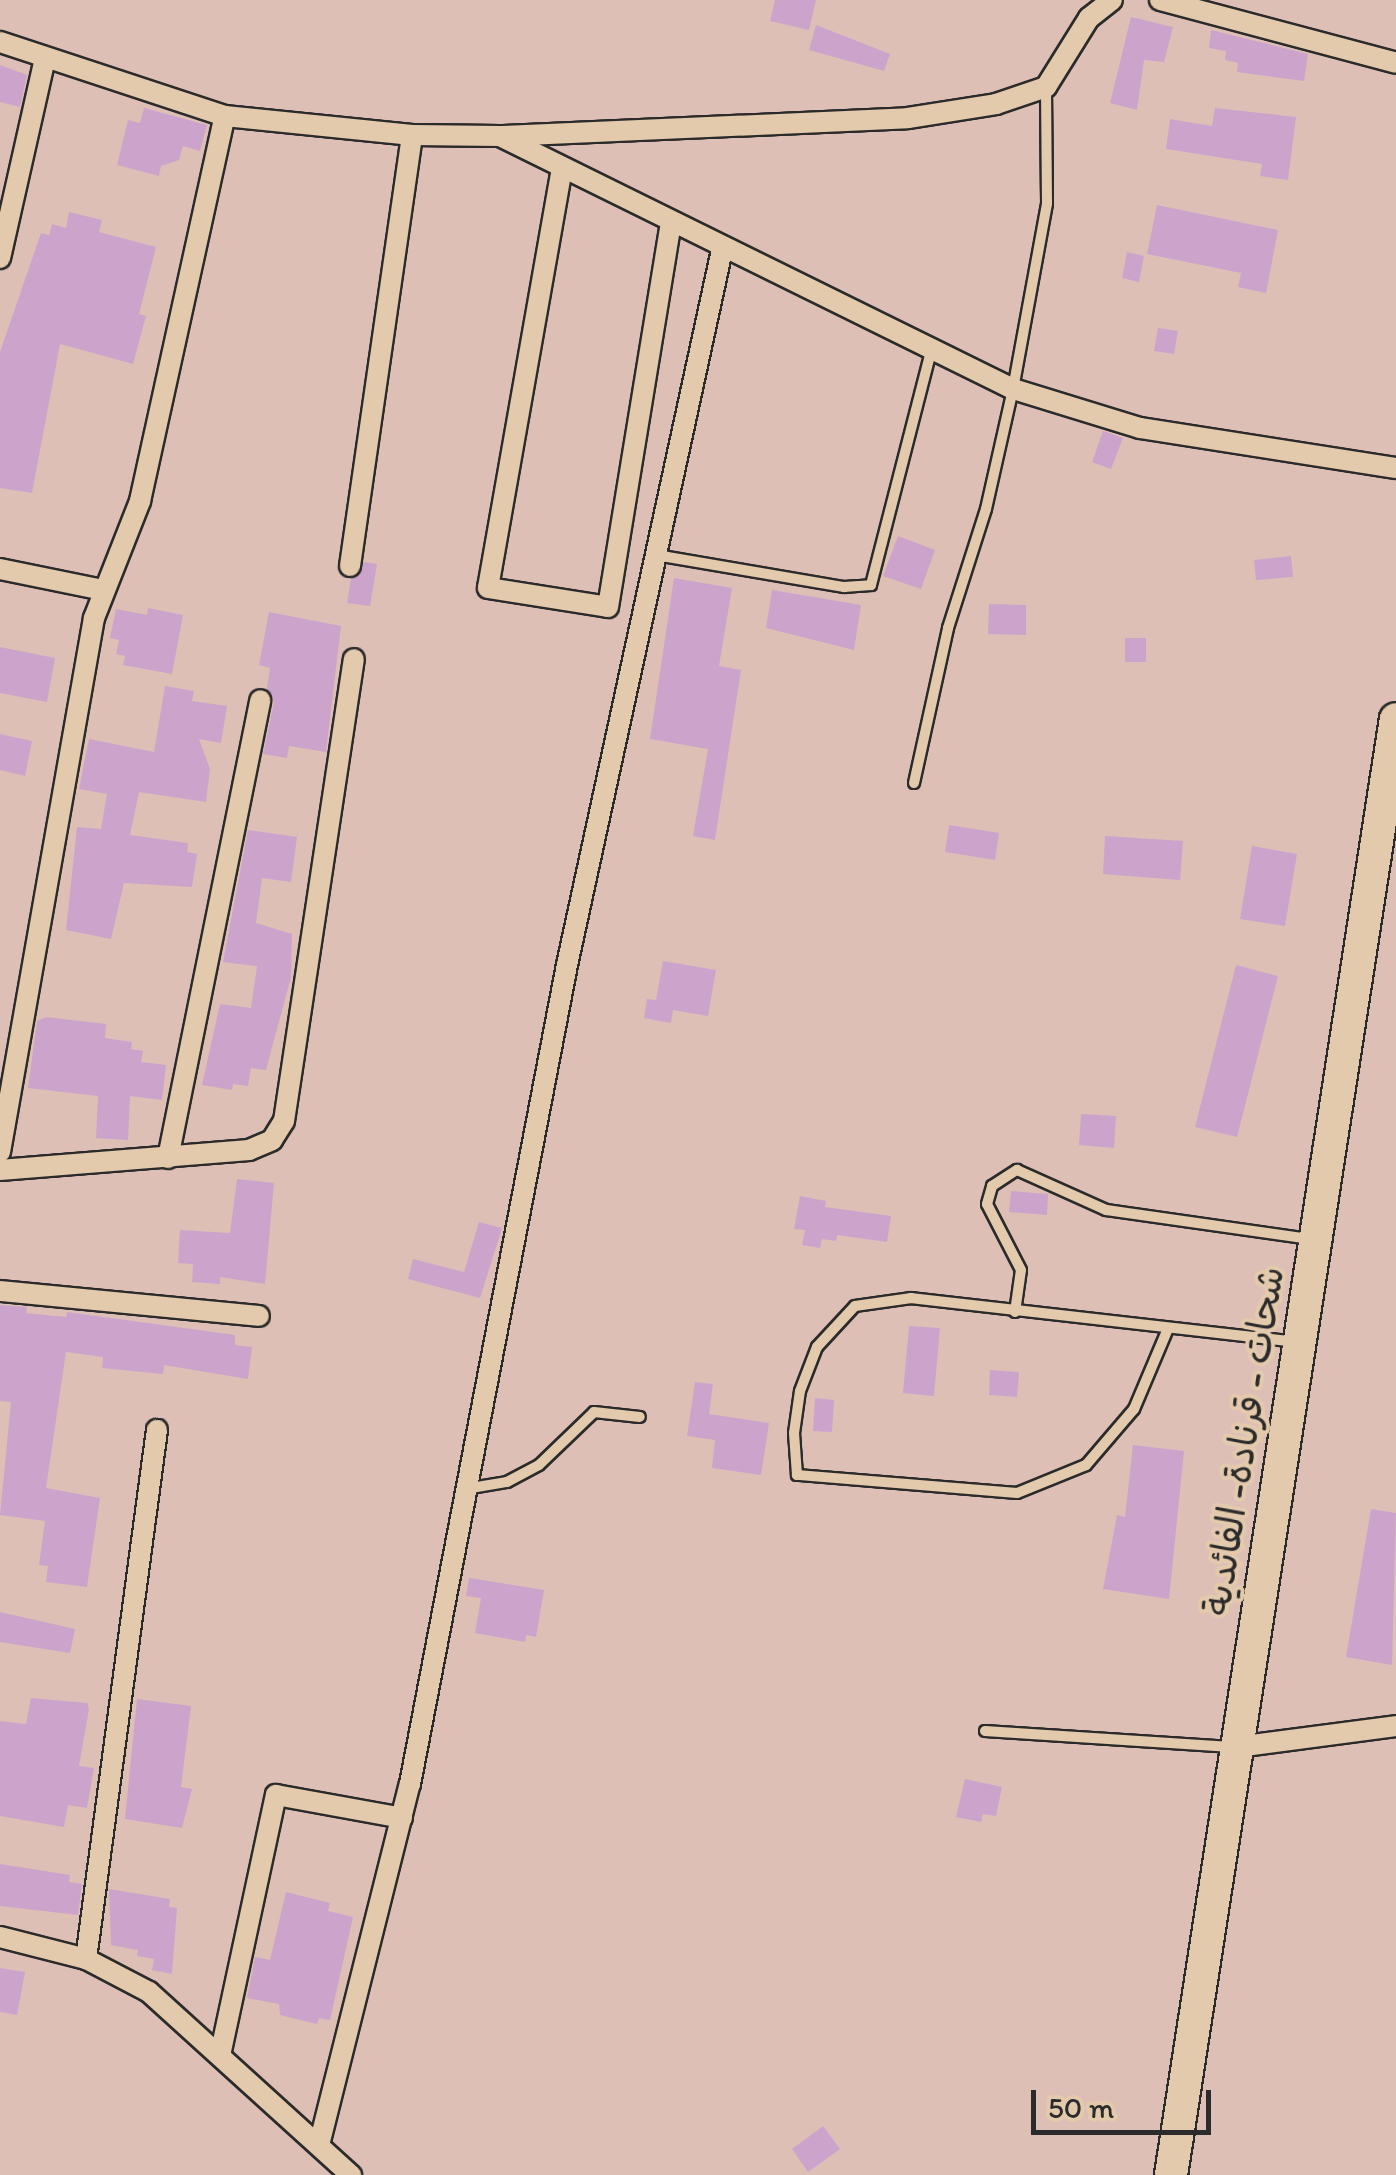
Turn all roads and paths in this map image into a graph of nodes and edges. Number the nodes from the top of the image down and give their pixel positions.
1 (1112, 0) edge
2 (1160, 0) edge
3 (1087, 9) edge
4 (0, 42) edge
5 (45, 59) junction
6 (1396, 63) edge
7 (1046, 87) junction
8 (225, 116) junction
9 (412, 135) junction
10 (500, 136) junction
11 (562, 168) junction
12 (671, 223) junction
13 (722, 250) junction
14 (0, 258) edge
15 (931, 352) junction
16 (1013, 389) junction
17 (1396, 468) edge
18 (652, 554) junction
19 (350, 566) dead end
20 (0, 569) edge
21 (104, 590) junction
22 (354, 659) dead end
23 (260, 700) dead end
24 (1396, 719) edge
25 (914, 784) dead end
26 (0, 1152) edge
27 (168, 1158) junction
28 (0, 1170) edge
29 (1316, 1240) junction
30 (0, 1291) edge
31 (1015, 1312) junction
32 (259, 1316) dead end
33 (1167, 1331) junction
34 (1300, 1342) junction
35 (640, 1417) dead end
36 (157, 1430) dead end
37 (464, 1489) junction
38 (1396, 1726) edge
39 (985, 1731) dead end
40 (1237, 1747) junction
41 (402, 1818) junction
42 (0, 1938) edge
43 (86, 1959) junction
44 (222, 2051) junction
45 (320, 2141) junction
46 (351, 2175) edge
47 (1170, 2175) edge

1 - 3 street
2 - 6 street
3 - 7 street
4 - 5 street
5 - 8 street
5 - 14 street
7 - 10 street
7 - 16 lane
8 - 9 street
8 - 21 street
9 - 10 street
9 - 19 street
10 - 11 street
11 - 12 street
11 - 12 street
12 - 13 street
13 - 15 street
13 - 18 street
15 - 16 street
15 - 18 lane
16 - 17 street
16 - 25 lane
18 - 37 street
20 - 21 street
21 - 26 street
22 - 27 street
23 - 27 street
24 - 29 main road, شحات - قرنادة- الفائدية
27 - 28 street
29 - 31 lane
29 - 34 main road, شحات - قرنادة- الفائدية
30 - 32 street
31 - 33 lane
31 - 33 lane
33 - 34 lane
34 - 40 main road, شحات - قرنادة- الفائدية
35 - 37 lane
36 - 43 street
37 - 41 street
38 - 40 street
39 - 40 lane
40 - 47 main road, شحات - قرنادة- الفائدية
41 - 44 street
41 - 45 street
42 - 43 street
43 - 44 street
44 - 45 street
45 - 46 street

